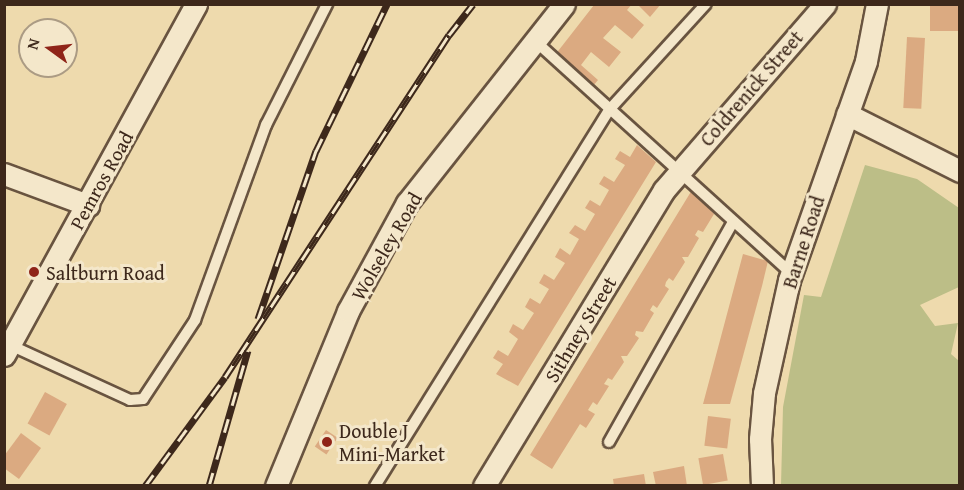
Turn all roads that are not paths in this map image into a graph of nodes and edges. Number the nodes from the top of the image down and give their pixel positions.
1 (196, 4) edge
2 (327, 4) edge
3 (564, 4) edge
4 (706, 4) edge
5 (825, 4) edge
6 (877, 4) edge
7 (534, 40) junction
8 (610, 109) junction
9 (847, 114) junction
10 (960, 171) edge
11 (677, 172) junction
12 (4, 174) edge
13 (88, 205) junction
14 (734, 222) junction
15 (791, 273) junction
16 (7, 350) edge
17 (609, 442) dead end
18 (276, 486) edge
19 (375, 486) edge
20 (484, 486) edge
21 (762, 486) edge

1 - 13 street, Pemros Road
2 - 16 lane
3 - 7 street, Wolseley Road
4 - 8 lane
5 - 11 street, Coldrenick Street
6 - 9 street, Barne Road
7 - 8 lane
7 - 18 street, Wolseley Road
8 - 11 lane
8 - 19 lane
9 - 10 street
9 - 15 street, Barne Road
11 - 14 lane
11 - 20 street, Sithney Street
12 - 13 street
13 - 16 street, Pemros Road
14 - 15 lane
14 - 17 lane
15 - 21 street, Barne Road

